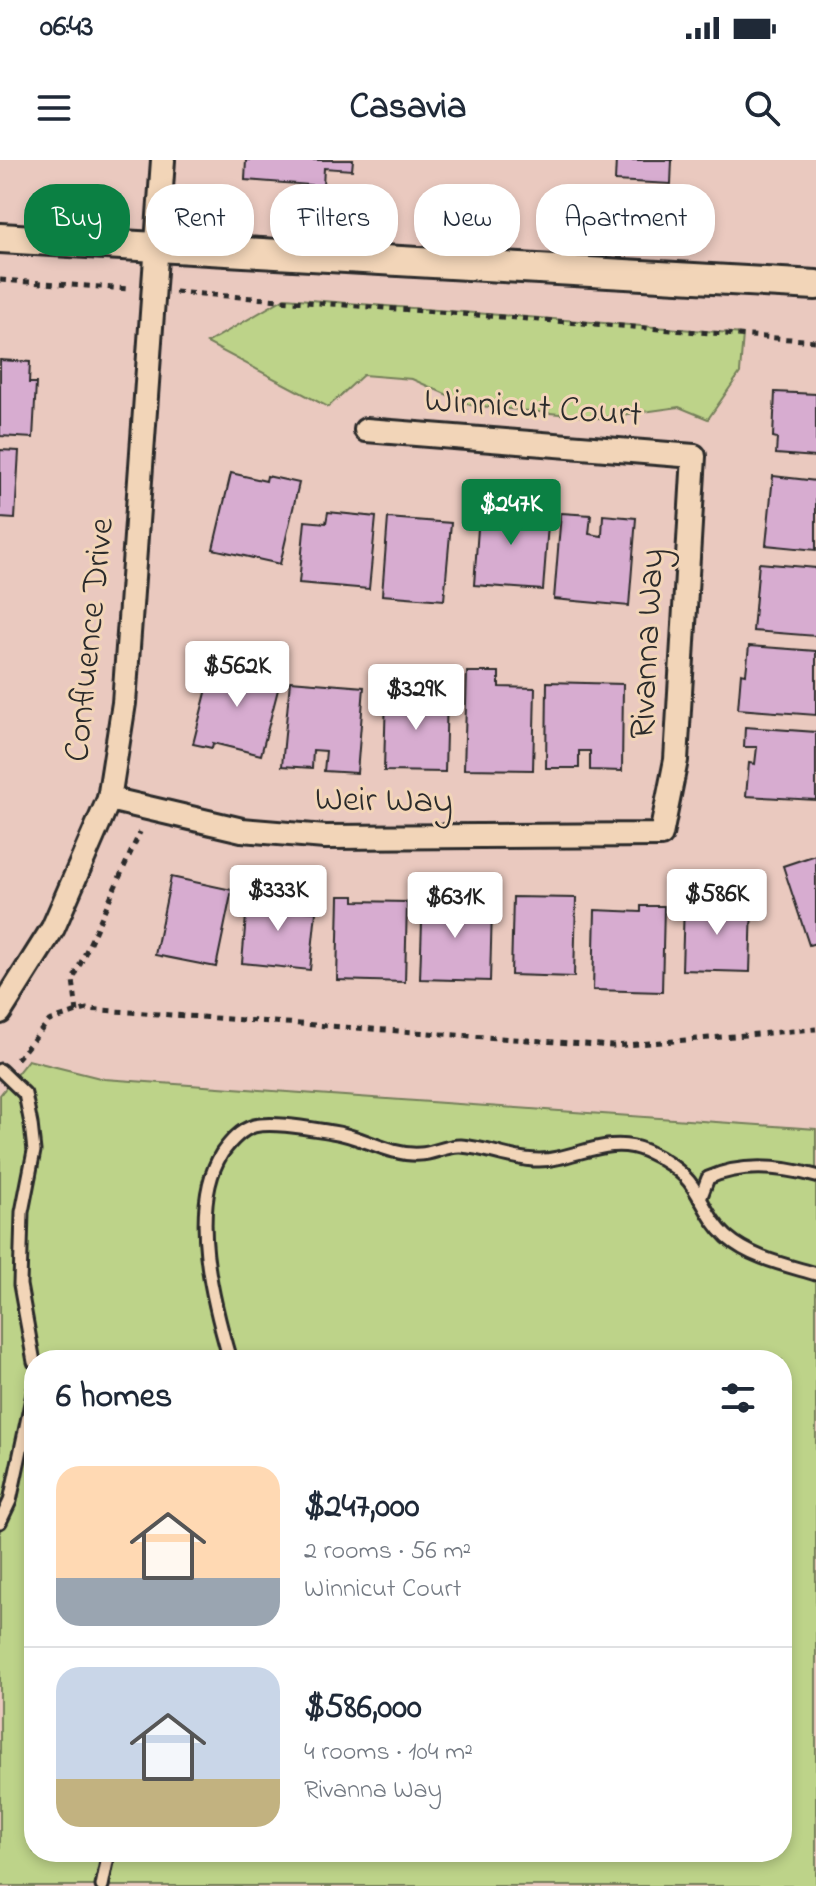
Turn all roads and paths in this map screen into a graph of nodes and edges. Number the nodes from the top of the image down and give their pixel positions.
1 (163, 160) edge
2 (161, 184) edge
3 (0, 238) edge
4 (146, 247) edge
5 (254, 253) edge
6 (156, 256) edge
7 (0, 280) edge
8 (816, 285) edge
9 (154, 291) junction
10 (816, 341) edge
11 (366, 430) dead end
12 (694, 456) joint
13 (109, 799) junction
14 (150, 808) junction
15 (661, 835) joint
16 (0, 1012) edge
17 (77, 1012) junction
18 (816, 1029) edge
19 (2, 1072) edge
20 (816, 1176) edge
21 (700, 1199) junction
22 (816, 1274) edge
23 (32, 1350) edge
24 (228, 1350) edge
25 (24, 1436) edge
26 (0, 1522) edge
27 (107, 1862) edge
28 (102, 1886) edge

1 - 2 street, Confluence Drive
3 - 4 street
5 - 8 street
6 - 9 street, Confluence Drive
7 - 9 path
9 - 10 path
9 - 13 street, Confluence Drive
11 - 12 street, Winnicut Court
12 - 15 street, Rivanna Way
13 - 14 street, Weir Way
13 - 16 street, Confluence Drive
14 - 15 street, Weir Way
14 - 17 path
17 - 18 path
17 - 19 path
19 - 23 lane
20 - 21 lane
21 - 22 lane
21 - 24 lane
25 - 26 lane
27 - 28 lane

